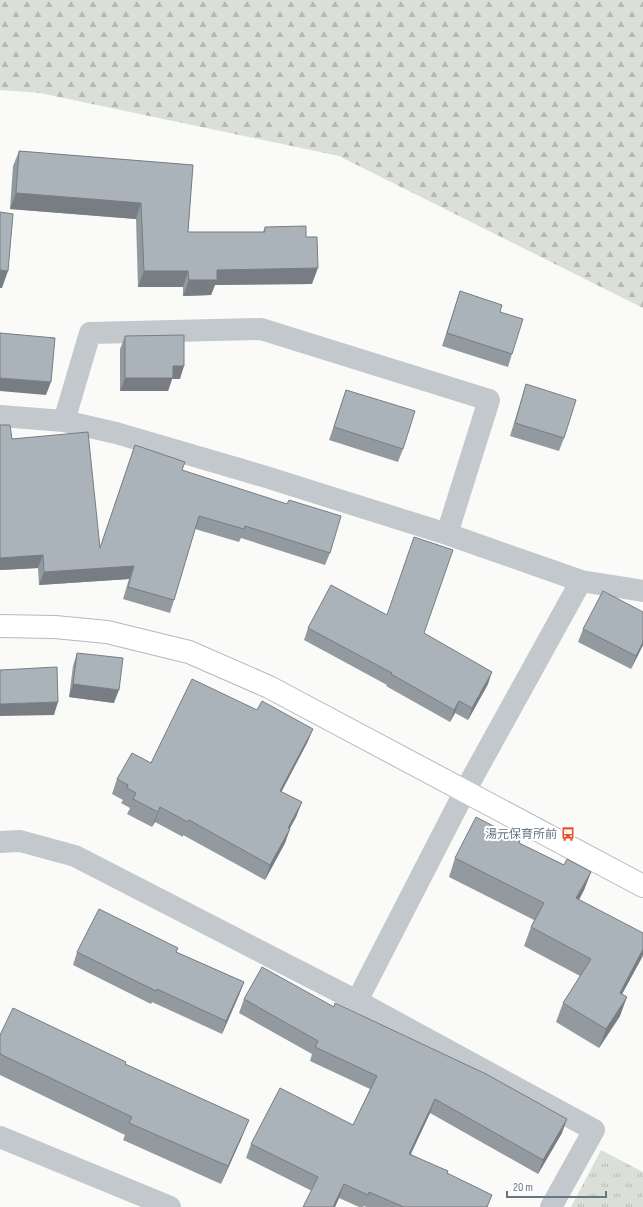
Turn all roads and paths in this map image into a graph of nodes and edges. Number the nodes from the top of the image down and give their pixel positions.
1 (0, 416) edge
2 (64, 421) junction
3 (447, 534) junction
4 (581, 581) junction
5 (643, 592) edge
6 (0, 626) edge
7 (465, 791) junction
8 (0, 842) edge
9 (643, 886) edge
10 (357, 1001) junction
11 (0, 1137) edge
12 (170, 1207) edge
13 (551, 1207) edge

1 - 2 street
2 - 3 street
2 - 3 street
3 - 4 street
4 - 5 street
4 - 7 street
6 - 7 street
7 - 9 street
7 - 10 street
8 - 10 street
10 - 13 street
11 - 12 street

